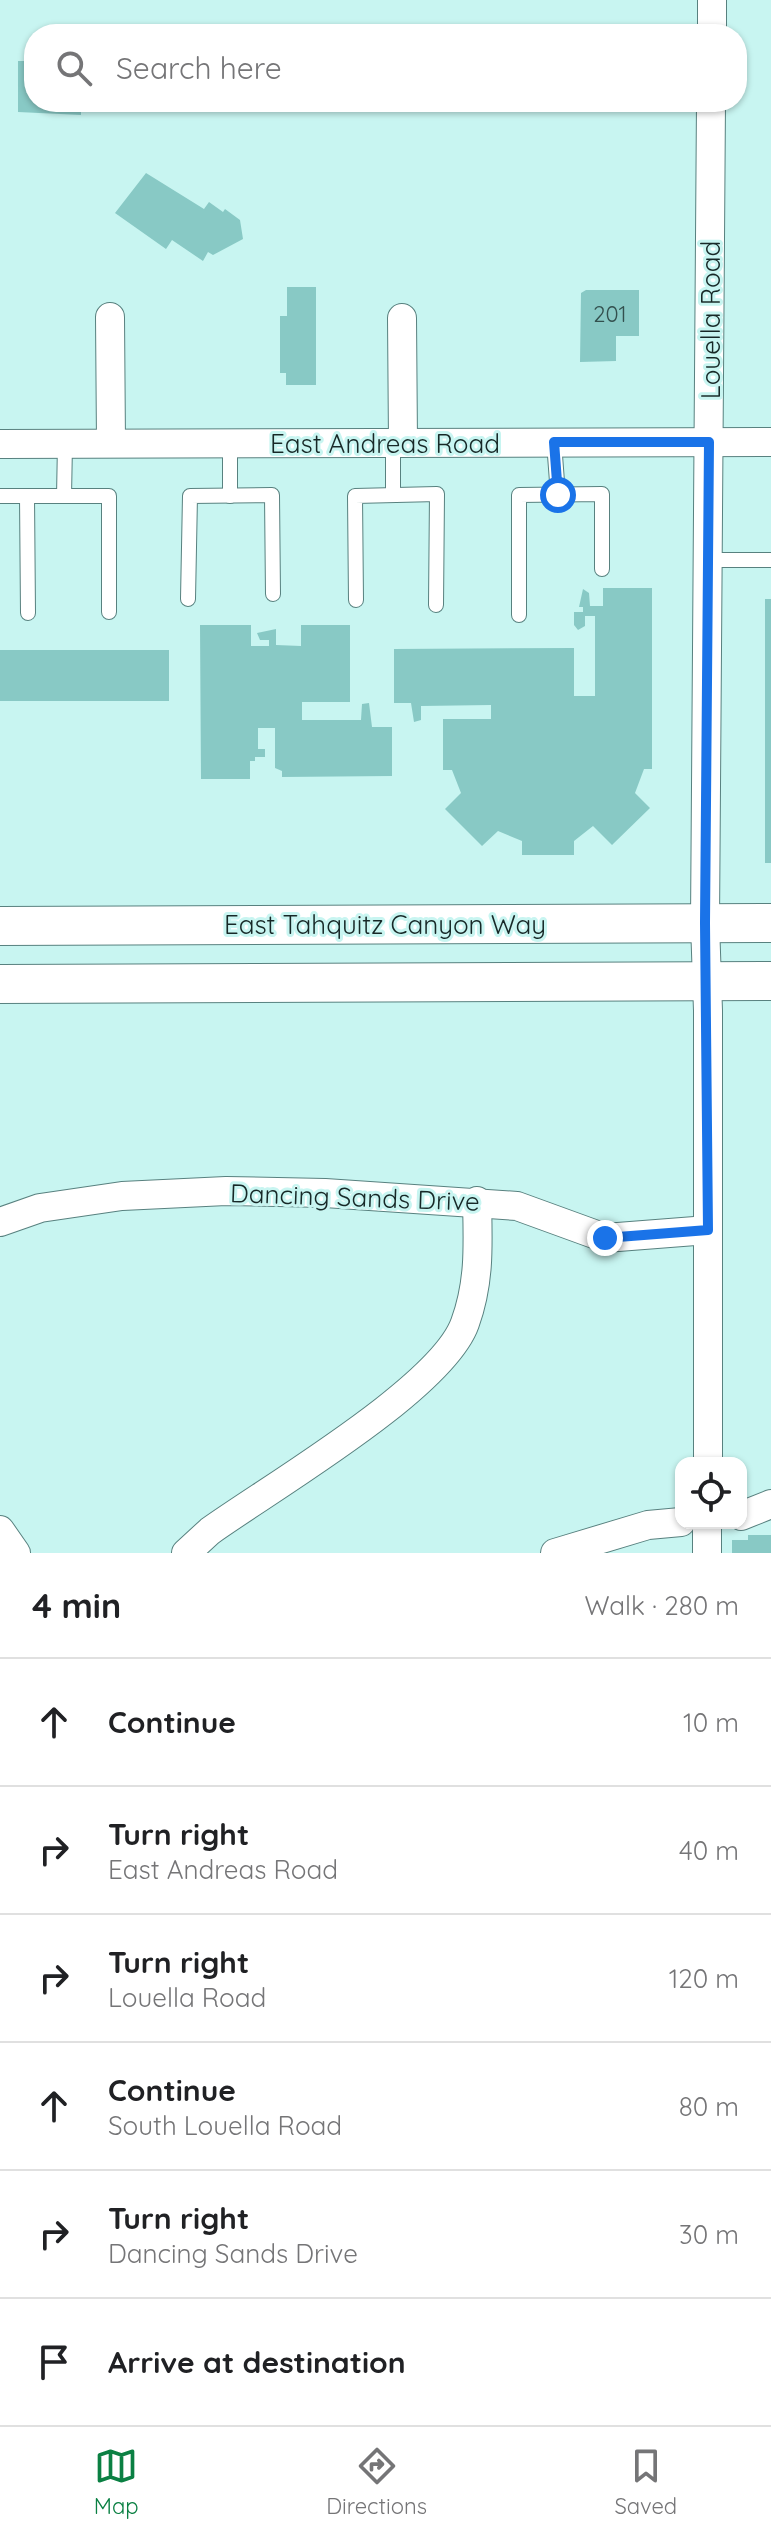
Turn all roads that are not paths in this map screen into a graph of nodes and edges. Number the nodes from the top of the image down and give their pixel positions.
1 (712, 0) edge
2 (712, 24) edge
3 (711, 112) edge
4 (110, 317) dead end
5 (402, 318) dead end
6 (554, 442) junction
7 (709, 442) junction
8 (771, 442) edge
9 (111, 443) junction
10 (230, 443) junction
11 (398, 443) junction
12 (0, 444) edge
13 (65, 444) junction
14 (393, 495) junction
15 (558, 495) junction
16 (0, 496) edge
17 (27, 496) junction
18 (64, 496) junction
19 (230, 496) junction
20 (708, 560) junction
21 (771, 560) edge
22 (602, 569) dead end
23 (273, 594) dead end
24 (188, 599) dead end
25 (356, 600) dead end
26 (436, 605) dead end
27 (109, 612) dead end
28 (28, 613) dead end
29 (519, 615) dead end
30 (705, 923) junction
31 (771, 923) edge
32 (0, 926) edge
33 (771, 981) edge
34 (707, 982) junction
35 (0, 984) edge
36 (477, 1201) junction
37 (0, 1222) edge
38 (708, 1230) junction
39 (708, 1457) edge
40 (771, 1504) edge
41 (747, 1514) edge
42 (675, 1523) edge
43 (707, 1529) edge
44 (0, 1530) edge
45 (16, 1553) edge
46 (186, 1553) edge
47 (555, 1553) edge
48 (707, 1553) edge

1 - 2 street
3 - 7 street, Louella Road
4 - 9 street
5 - 11 street
6 - 7 street, East Andreas Road
6 - 11 street, East Andreas Road
6 - 15 lane
7 - 8 street, East Andreas Road
7 - 20 street, Louella Road
9 - 10 street, East Andreas Road
9 - 13 street, East Andreas Road
10 - 11 street, East Andreas Road
10 - 19 lane
11 - 14 lane
12 - 13 street, East Andreas Road
13 - 18 lane
14 - 25 lane
14 - 26 lane
15 - 22 lane
15 - 29 lane
16 - 17 lane
17 - 18 lane
17 - 28 lane
18 - 27 lane
19 - 23 lane
19 - 24 lane
20 - 21 lane
20 - 30 street, Louella Road
30 - 31 main road, East Tahquitz Canyon Way
30 - 32 main road, East Tahquitz Canyon Way
30 - 34 street, Louella Road
33 - 34 main road
34 - 35 main road
34 - 38 street, Louella Road
36 - 37 street, Dancing Sands Drive
36 - 38 street, Dancing Sands Drive
36 - 46 street
38 - 39 street, Louella Road
40 - 41 street
42 - 47 street
43 - 48 street
44 - 45 street

